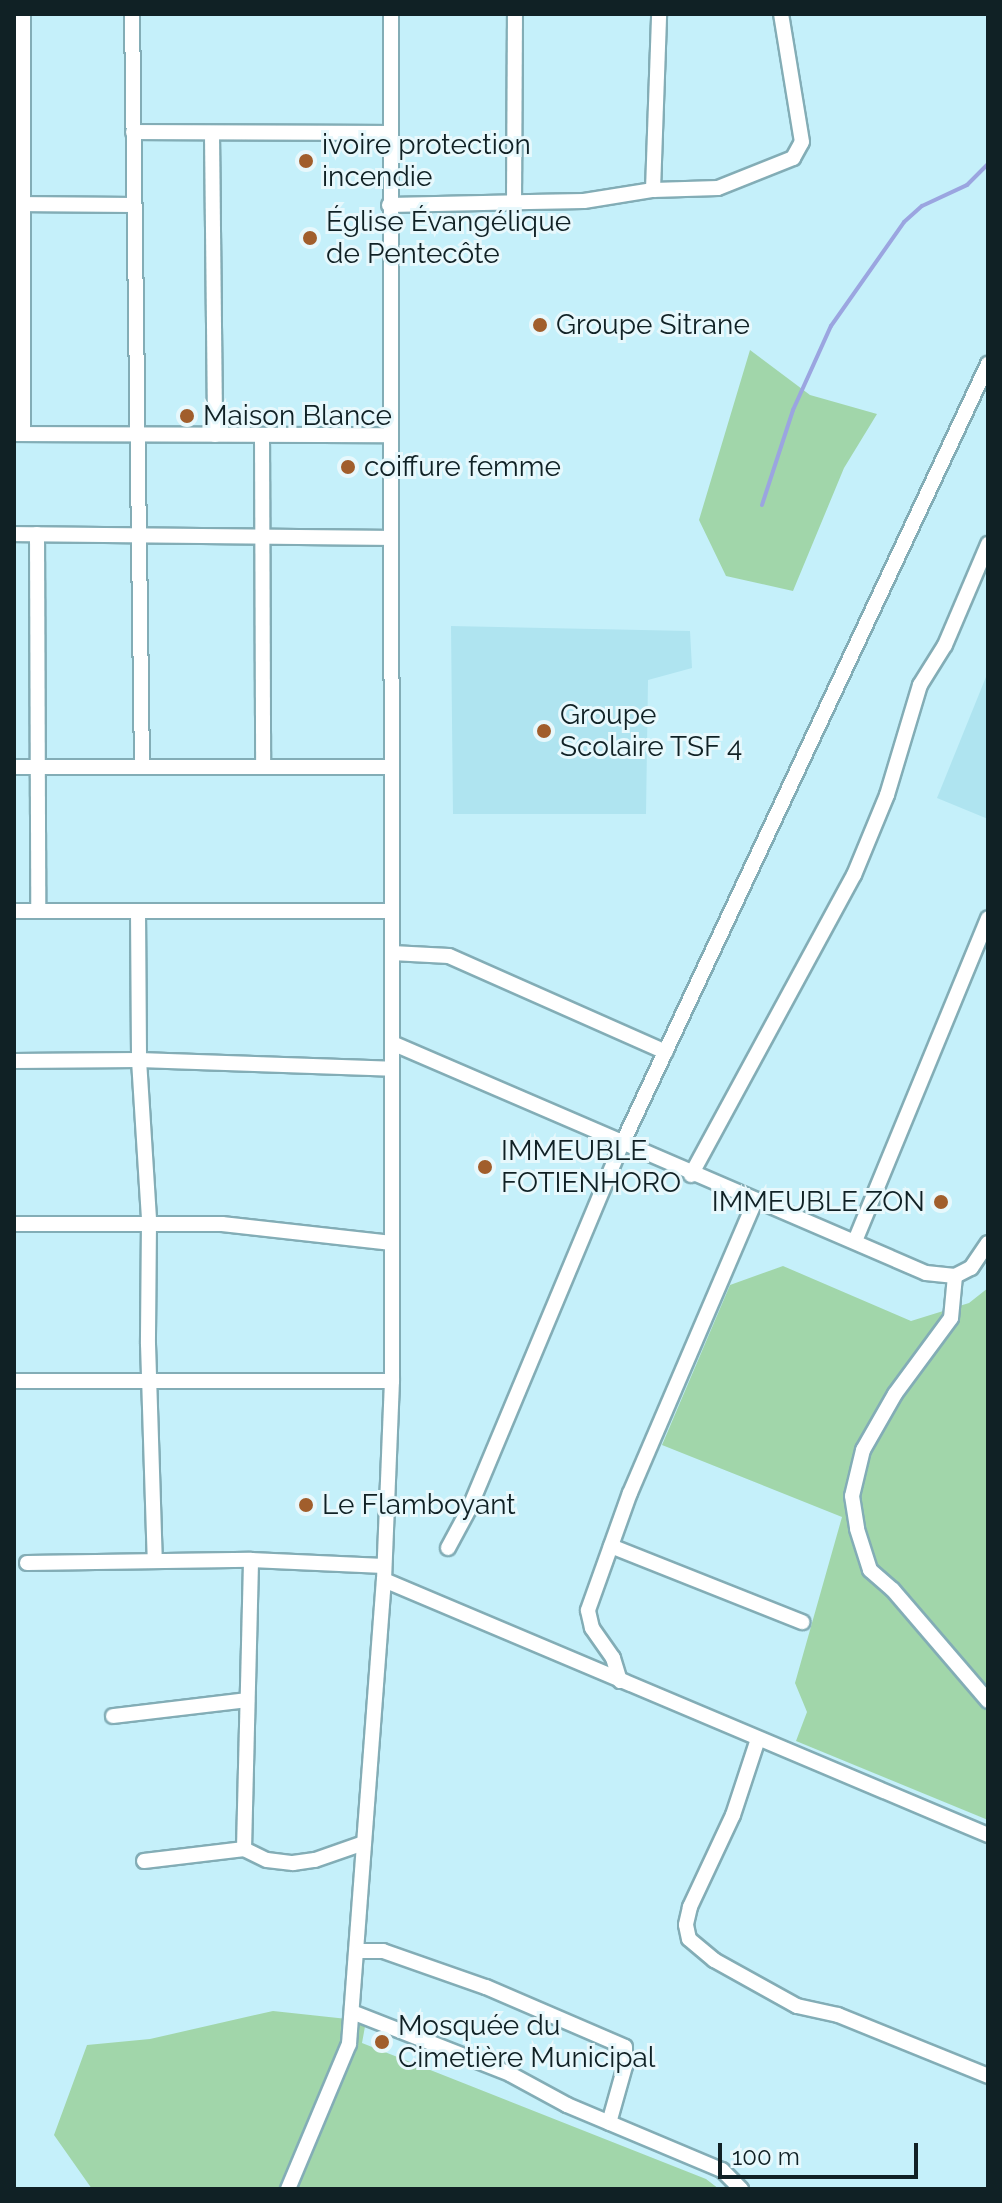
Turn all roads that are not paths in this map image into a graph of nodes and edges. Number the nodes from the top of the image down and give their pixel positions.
1 (23, 14) edge
2 (132, 14) edge
3 (391, 14) edge
4 (515, 14) edge
5 (659, 14) edge
6 (781, 14) edge
7 (133, 132) junction
8 (389, 133) junction
9 (212, 134) junction
10 (653, 190) junction
11 (514, 202) junction
12 (19, 204) edge
13 (134, 205) junction
14 (389, 205) junction
15 (988, 364) edge
16 (18, 434) edge
17 (138, 435) junction
18 (215, 435) junction
19 (262, 435) junction
20 (390, 435) junction
21 (14, 534) edge
22 (37, 534) junction
23 (139, 535) junction
24 (262, 536) junction
25 (389, 538) junction
26 (988, 544) edge
27 (14, 767) edge
28 (38, 767) junction
29 (142, 767) junction
30 (263, 767) junction
31 (392, 767) junction
32 (14, 911) edge
33 (38, 911) junction
34 (138, 911) junction
35 (392, 911) junction
36 (988, 918) edge
37 (392, 953) junction
38 (392, 1043) junction
39 (666, 1052) junction
40 (139, 1060) junction
41 (14, 1061) edge
42 (392, 1069) junction
43 (622, 1144) junction
44 (691, 1175) junction
45 (755, 1201) junction
46 (149, 1221) junction
47 (14, 1224) edge
48 (855, 1241) junction
49 (392, 1243) junction
50 (988, 1243) edge
51 (955, 1276) junction
52 (14, 1381) edge
53 (150, 1381) junction
54 (392, 1381) junction
55 (611, 1546) junction
56 (448, 1548) dead end
57 (251, 1560) junction
58 (155, 1561) junction
59 (27, 1563) dead end
60 (384, 1573) junction
61 (802, 1622) dead end
62 (620, 1681) junction
63 (247, 1700) junction
64 (988, 1701) edge
65 (113, 1716) dead end
66 (758, 1739) junction
67 (988, 1835) edge
68 (364, 1843) junction
69 (244, 1849) junction
70 (144, 1861) dead end
71 (357, 1951) junction
72 (352, 2012) junction
73 (988, 2076) edge
74 (609, 2123) junction
75 (288, 2189) edge
76 (741, 2189) edge

1 - 12 street
2 - 7 street
3 - 8 street
4 - 11 street
5 - 10 street
6 - 10 street
7 - 9 street
7 - 13 street
8 - 9 street
8 - 14 street
9 - 18 street
10 - 11 street
11 - 14 street
12 - 13 street
12 - 16 street
13 - 17 street
14 - 20 street
15 - 39 street
16 - 17 street
17 - 18 street
17 - 23 street
18 - 19 street
19 - 20 street
19 - 24 street
20 - 25 street
21 - 22 street
22 - 23 street
22 - 28 street
23 - 24 street
23 - 29 street
24 - 25 street
24 - 30 street
25 - 31 street
26 - 44 street
27 - 28 street
28 - 29 street
28 - 33 street
29 - 30 street
30 - 31 street
31 - 35 street
32 - 33 street
33 - 34 street
34 - 35 street
34 - 40 street
35 - 37 street
36 - 48 street
37 - 38 street
37 - 39 street
38 - 42 street
38 - 43 street
39 - 43 street
40 - 41 street
40 - 42 street
40 - 46 street
42 - 49 street
43 - 44 street
43 - 56 street
44 - 45 street
45 - 48 street
45 - 55 street
46 - 47 street
46 - 49 street
46 - 53 street
48 - 51 street
49 - 54 street
50 - 51 street
51 - 64 street
52 - 53 street
53 - 54 street
53 - 58 street
54 - 60 street
55 - 61 street
55 - 62 street
57 - 58 street
57 - 60 street
57 - 63 street
58 - 59 street
60 - 62 street
60 - 68 street
62 - 66 street
63 - 65 street
63 - 69 street
66 - 67 street
66 - 73 street
68 - 69 street
68 - 71 street
69 - 70 street
71 - 72 street
71 - 74 street
72 - 74 street
72 - 75 street
74 - 76 street

